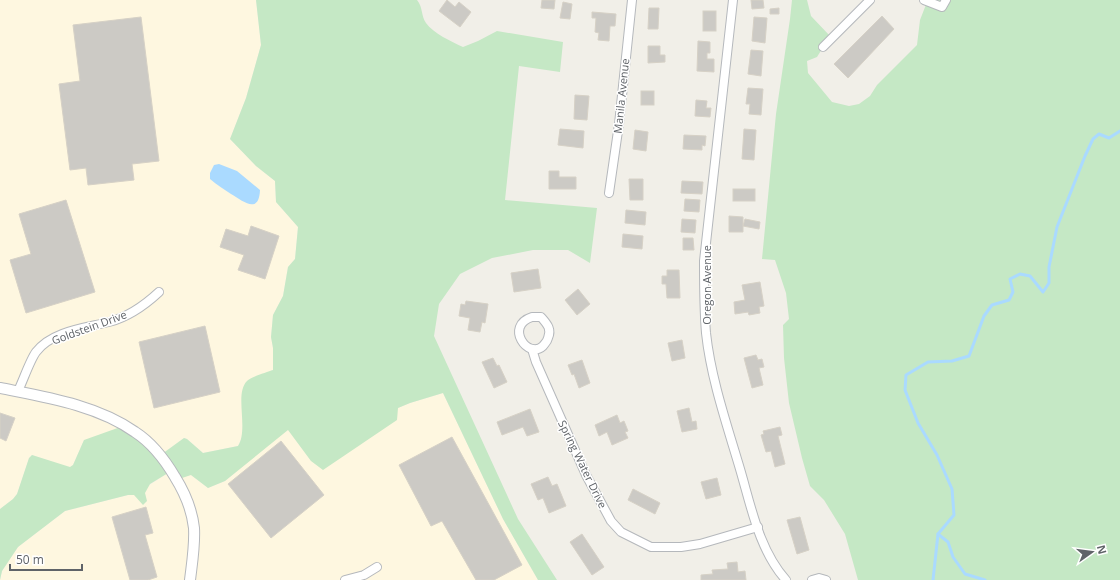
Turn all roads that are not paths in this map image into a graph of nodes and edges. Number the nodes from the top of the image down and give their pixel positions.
1 (632, 0) edge
2 (733, 0) edge
3 (870, 0) edge
4 (924, 0) edge
5 (946, 0) edge
6 (823, 47) dead end
7 (609, 193) dead end
8 (158, 292) dead end
9 (532, 349) dead end
10 (0, 388) edge
11 (18, 391) junction
12 (758, 527) junction
13 (377, 567) dead end
14 (190, 580) edge
15 (345, 580) edge
16 (786, 580) edge
17 (812, 580) edge
18 (826, 580) edge

1 - 7 street, Manila Avenue
2 - 12 street, Oregon Avenue
3 - 6 street
4 - 5 street
8 - 11 street, Goldstein Drive
9 - 12 street, Spring Water Drive
10 - 11 street
11 - 14 street
12 - 16 street, Oregon Avenue
13 - 15 street
17 - 18 street

